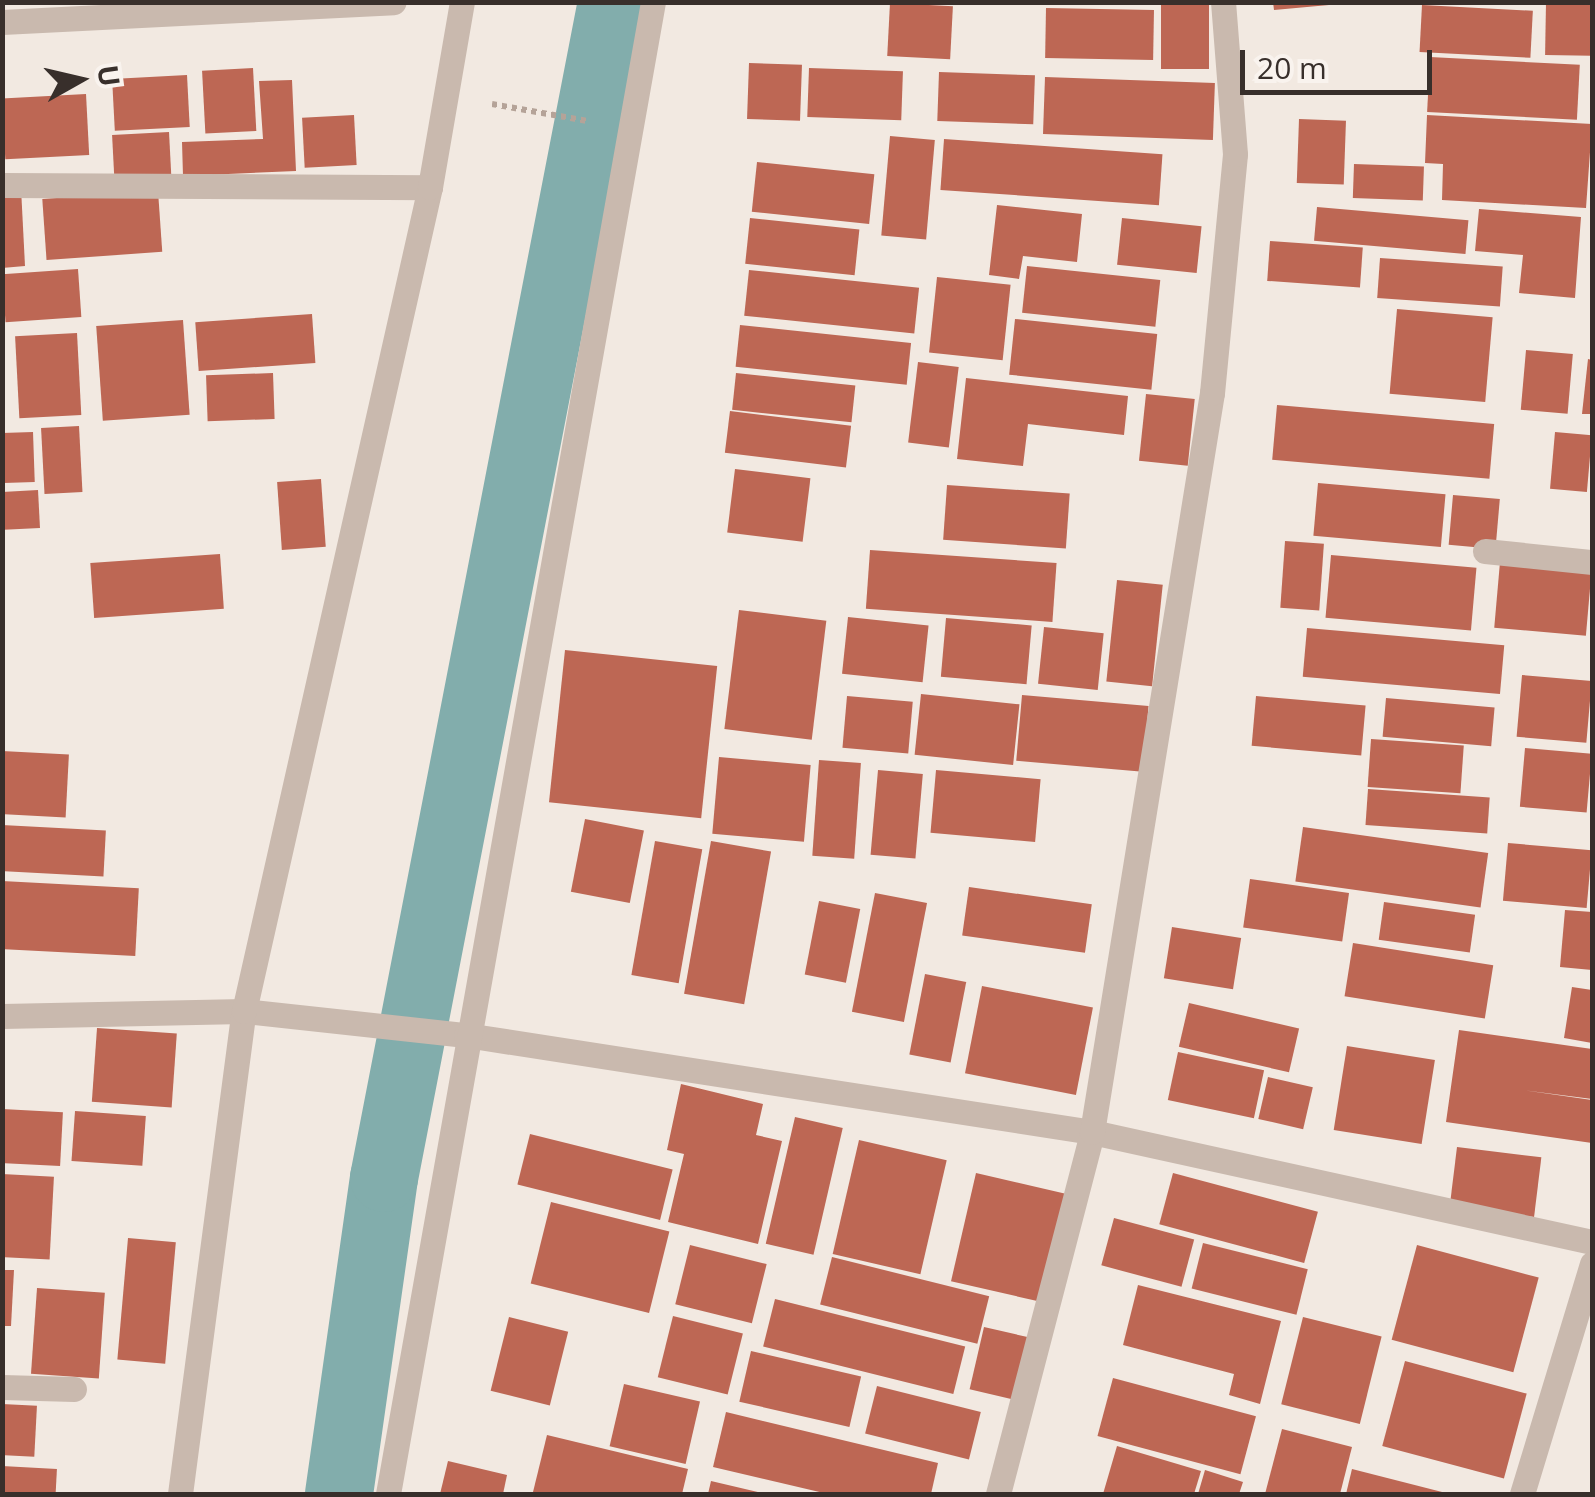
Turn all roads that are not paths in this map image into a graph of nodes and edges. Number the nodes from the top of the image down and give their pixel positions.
1 (393, 2) edge
2 (462, 2) edge
3 (653, 2) edge
4 (1223, 2) edge
5 (2, 22) edge
6 (2, 186) edge
7 (430, 187) junction
8 (1485, 550) dead end
9 (1592, 562) edge
10 (244, 1011) junction
11 (2, 1016) edge
12 (456, 1034) junction
13 (1092, 1132) junction
14 (1592, 1242) edge
15 (1592, 1263) edge
16 (2, 1387) edge
17 (74, 1389) dead end
18 (180, 1494) edge
19 (388, 1494) edge
20 (998, 1494) edge
21 (1522, 1494) edge

1 - 5 street
2 - 7 street
3 - 12 street
4 - 13 street
6 - 7 street
7 - 10 street
8 - 9 street
10 - 11 street
10 - 12 street
10 - 18 street
12 - 13 street
12 - 19 street
13 - 14 street
13 - 20 street
15 - 21 street
16 - 17 street

